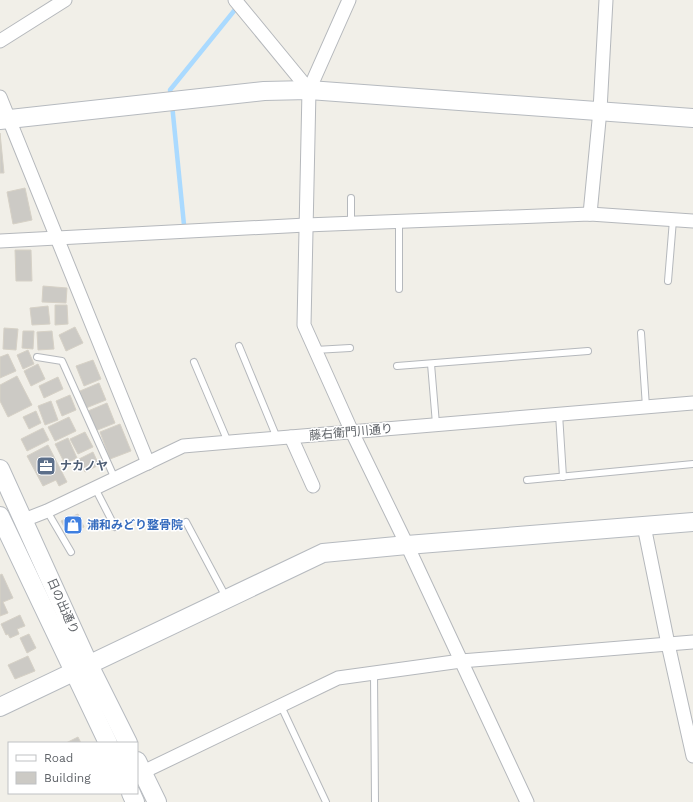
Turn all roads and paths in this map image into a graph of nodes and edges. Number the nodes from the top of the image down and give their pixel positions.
1 (65, 0) edge
2 (235, 0) edge
3 (349, 0) edge
4 (606, 0) edge
5 (0, 41) edge
6 (309, 90) junction
7 (0, 97) edge
8 (600, 110) junction
9 (693, 118) edge
10 (4, 119) edge
11 (351, 198) dead end
12 (590, 214) junction
13 (673, 220) junction
14 (399, 221) junction
15 (693, 221) edge
16 (351, 223) junction
17 (306, 225) junction
18 (57, 238) junction
19 (0, 241) edge
20 (668, 281) dead end
21 (399, 289) dead end
22 (641, 333) dead end
23 (239, 346) dead end
24 (350, 348) dead end
25 (315, 350) junction
26 (588, 351) dead end
27 (37, 357) dead end
28 (194, 362) dead end
29 (431, 364) junction
30 (397, 366) dead end
31 (693, 403) edge
32 (646, 406) junction
33 (559, 414) junction
34 (436, 424) junction
35 (352, 432) junction
36 (291, 437) junction
37 (277, 438) junction
38 (228, 442) junction
39 (148, 463) junction
40 (693, 464) edge
41 (0, 469) edge
42 (563, 477) junction
43 (115, 479) junction
44 (527, 480) dead end
45 (313, 486) dead end
46 (95, 488) junction
47 (47, 511) junction
48 (24, 520) junction
49 (186, 522) dead end
50 (693, 522) edge
51 (2, 525) edge
52 (644, 526) junction
53 (115, 527) dead end
54 (407, 545) junction
55 (71, 552) dead end
56 (227, 598) junction
57 (693, 642) edge
58 (668, 644) junction
59 (461, 661) junction
60 (82, 669) junction
61 (374, 673) junction
62 (281, 706) junction
63 (0, 707) edge
64 (108, 742) edge
65 (127, 742) edge
66 (693, 756) edge
67 (140, 766) edge
68 (157, 802) edge
69 (326, 802) edge
70 (375, 802) edge
71 (527, 802) edge

1 - 5 street
2 - 6 street
3 - 6 street
4 - 8 street
6 - 8 street
6 - 10 street
6 - 17 street
7 - 10 street
8 - 9 street
8 - 12 street
10 - 18 street
11 - 16 lane
12 - 13 street
12 - 14 street
13 - 15 street
13 - 20 lane
14 - 16 street
14 - 21 lane
16 - 17 street
17 - 18 street
17 - 25 street
18 - 19 street
18 - 39 street
22 - 32 lane
23 - 37 lane
24 - 25 lane
25 - 35 street
26 - 29 lane
27 - 43 lane
28 - 38 lane
29 - 30 lane
29 - 34 lane
31 - 32 street, 藤右衛門川通り
32 - 33 street, 藤右衛門川通り
33 - 34 street, 藤右衛門川通り
33 - 42 lane
34 - 35 street, 藤右衛門川通り
35 - 36 street, 藤右衛門川通り
35 - 54 street
36 - 37 street, 藤右衛門川通り
36 - 45 street
37 - 38 street, 藤右衛門川通り
38 - 39 street, 藤右衛門川通り
39 - 43 street, 藤右衛門川通り
40 - 42 lane
41 - 48 street, 日の出通り
42 - 44 lane
43 - 46 street, 藤右衛門川通り
46 - 47 street, 藤右衛門川通り
46 - 53 lane
47 - 48 street, 藤右衛門川通り
47 - 55 lane
48 - 60 street, 日の出通り
49 - 56 lane
50 - 52 street
51 - 60 street, 日の出通り
52 - 54 street
52 - 58 street
54 - 56 street
54 - 59 street
56 - 60 street
57 - 58 street
58 - 59 street
58 - 66 street
59 - 61 street
59 - 71 street
60 - 63 street
60 - 64 street, 日の出通り
60 - 65 street, 日の出通り
61 - 62 street
61 - 70 lane
62 - 67 street
62 - 69 lane
67 - 68 street

